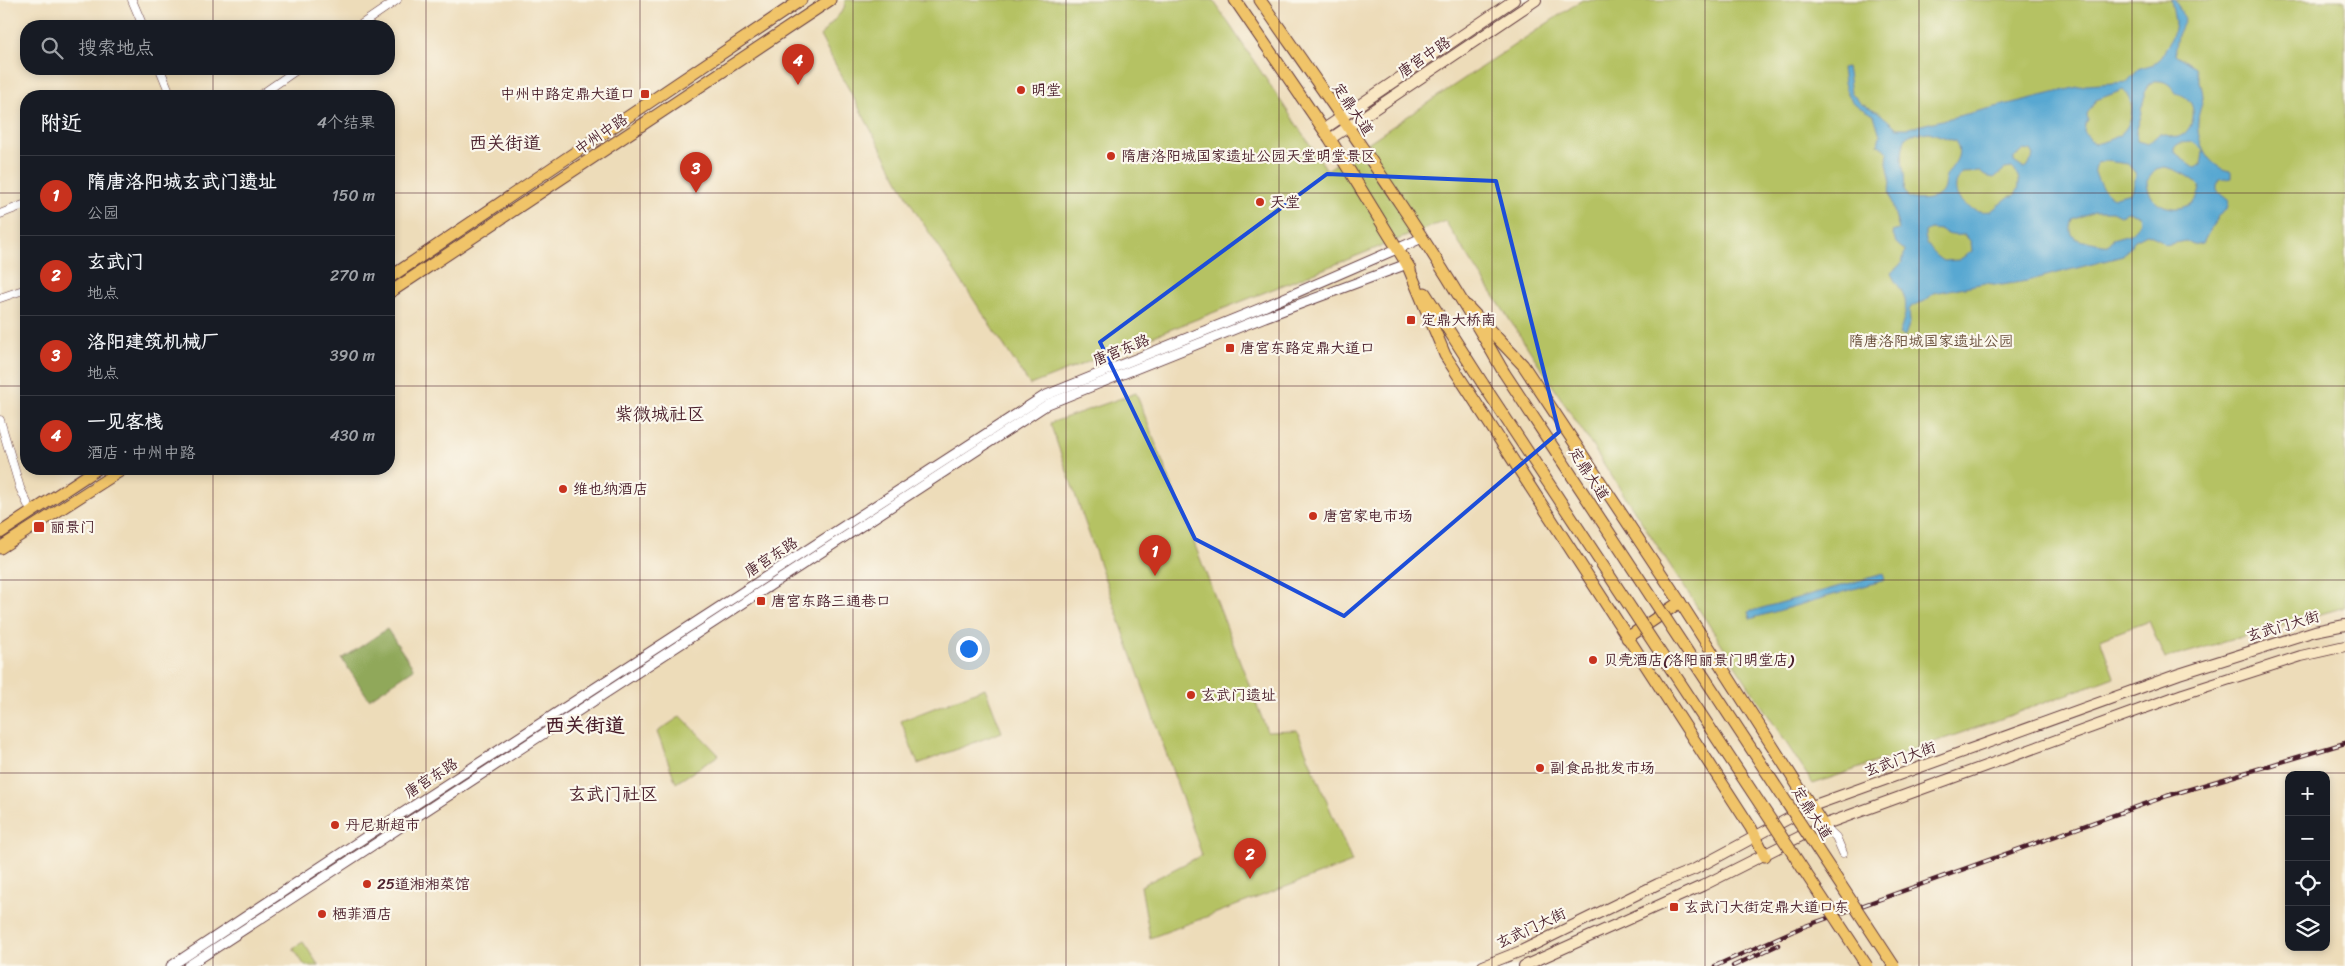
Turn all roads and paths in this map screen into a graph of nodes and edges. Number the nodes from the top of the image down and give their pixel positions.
1 (132, 0) edge
2 (397, 0) edge
3 (801, 0) edge
4 (830, 0) edge
5 (1235, 0) edge
6 (1260, 0) edge
7 (1514, 0) edge
8 (1536, 0) edge
9 (140, 20) edge
10 (368, 20) edge
11 (162, 75) edge
12 (289, 75) edge
13 (169, 90) edge
14 (268, 90) edge
15 (1341, 117) junction
16 (1348, 127) junction
17 (1324, 129) junction
18 (1330, 139) junction
19 (20, 206) edge
20 (0, 214) edge
21 (1422, 238) junction
22 (1398, 250) junction
23 (1407, 264) junction
24 (395, 274) edge
25 (395, 290) edge
26 (20, 291) edge
27 (0, 298) edge
28 (1467, 306) junction
29 (1515, 357) junction
30 (1503, 370) junction
31 (1483, 384) junction
32 (1471, 395) junction
33 (0, 420) edge
34 (88, 475) edge
35 (114, 475) edge
36 (31, 511) junction
37 (0, 533) edge
38 (0, 548) edge
39 (1680, 602) junction
40 (2345, 625) edge
41 (1627, 638) junction
42 (2345, 646) edge
43 (1812, 806) junction
44 (1823, 825) junction
45 (1757, 838) junction
46 (1843, 854) dead end
47 (1764, 856) junction
48 (171, 966) edge
49 (188, 966) edge
50 (1483, 966) edge
51 (1524, 966) edge
52 (1867, 966) edge
53 (1894, 966) edge

1 - 9 street
2 - 10 street
3 - 24 main road, 中州中路
4 - 25 main road, 中州中路
5 - 17 main road
6 - 15 main road, 定鼎大道
7 - 15 main road, 唐宫中路
8 - 16 main road, 唐宫中路
11 - 13 street
12 - 14 street
15 - 16 main road, 定鼎大道
15 - 17 main road, 唐宫中路
16 - 18 main road, 唐宫中路
16 - 21 main road, 定鼎大道
17 - 18 main road
18 - 22 main road
19 - 20 street
21 - 22 street, 唐宫东路
21 - 28 main road, 定鼎大道
22 - 23 main road
22 - 48 street, 唐宫东路
23 - 31 main road
23 - 32 main road
23 - 49 street, 唐宫东路
26 - 27 street
28 - 29 main road
28 - 30 main road, 定鼎大道
29 - 30 main road
29 - 39 main road
30 - 53 main road, 定鼎大道, bridge
31 - 32 main road
31 - 52 main road, bridge
32 - 41 main road
33 - 36 street
34 - 36 main road
35 - 38 main road
36 - 37 main road
39 - 41 main road
39 - 43 main road
40 - 43 main road, 玄武门大街
41 - 45 main road
42 - 44 main road
43 - 44 main road
43 - 45 main road, 玄武门大街
44 - 46 street
44 - 47 main road
45 - 47 main road
45 - 50 main road, 玄武门大街
47 - 51 main road

